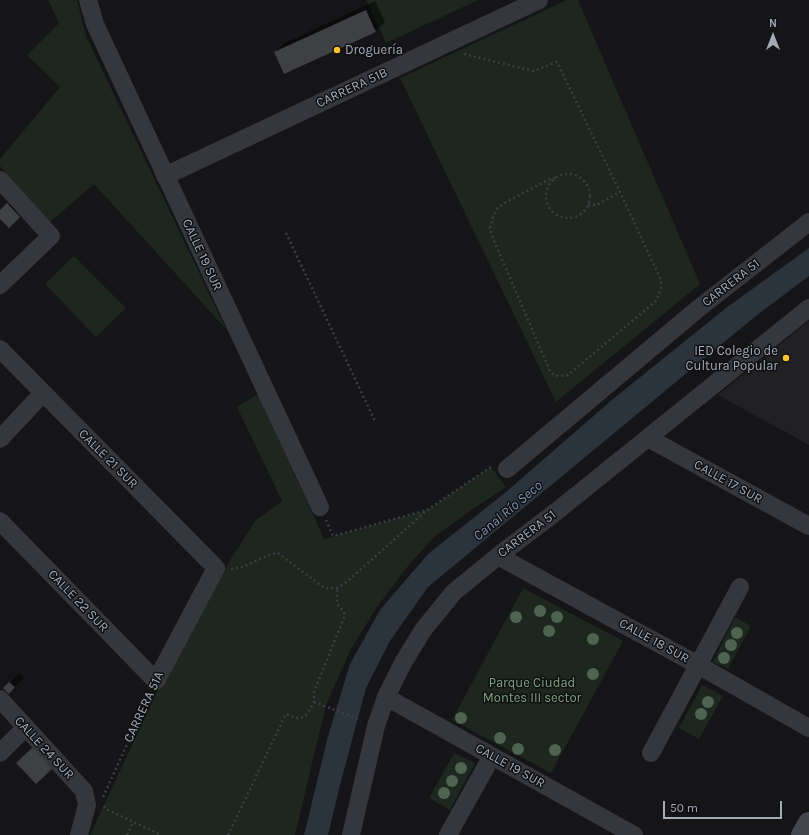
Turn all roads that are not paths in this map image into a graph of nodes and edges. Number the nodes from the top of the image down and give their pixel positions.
1 (88, 0) edge
2 (539, 0) edge
3 (165, 176) junction
4 (0, 180) edge
5 (809, 222) edge
6 (0, 285) edge
7 (809, 308) edge
8 (0, 349) edge
9 (43, 393) junction
10 (648, 438) junction
11 (0, 439) edge
12 (507, 469) road end
13 (320, 508) road end
14 (0, 521) edge
15 (809, 526) edge
16 (498, 556) junction
17 (216, 568) joint
18 (740, 587) dead end
19 (698, 665) junction
20 (156, 681) joint
21 (386, 697) junction
22 (0, 699) edge
23 (26, 727) junction
24 (809, 728) edge
25 (0, 753) edge
26 (651, 753) dead end
27 (492, 756) junction
28 (809, 823) edge
29 (79, 835) edge
30 (351, 835) edge
31 (448, 835) edge
32 (634, 835) edge
33 (802, 835) edge

1 - 3 street, CALLE 19 SUR
2 - 3 street, CARRERA 51B
3 - 13 street, CALLE 19 SUR
4 - 6 street
5 - 12 street, CARRERA 51
7 - 10 street, CARRERA 51
8 - 9 street, CALLE 21 SUR
9 - 11 street
9 - 17 street, CALLE 21 SUR
10 - 15 street, CALLE 17 SUR
10 - 16 street, CARRERA 51
14 - 20 street, CALLE 22 SUR
16 - 19 street, CALLE 18 SUR
16 - 21 street, CARRERA 51
17 - 20 street, CARRERA 51A
18 - 19 street
19 - 24 street, CALLE 18 SUR
19 - 26 street
21 - 27 street, CALLE 19 SUR
21 - 30 street, CARRERA 51
22 - 23 street, CALLE 24 SUR
23 - 25 street
23 - 29 street, CALLE 24 SUR
27 - 31 street
27 - 32 street, CALLE 19 SUR
28 - 33 main road

